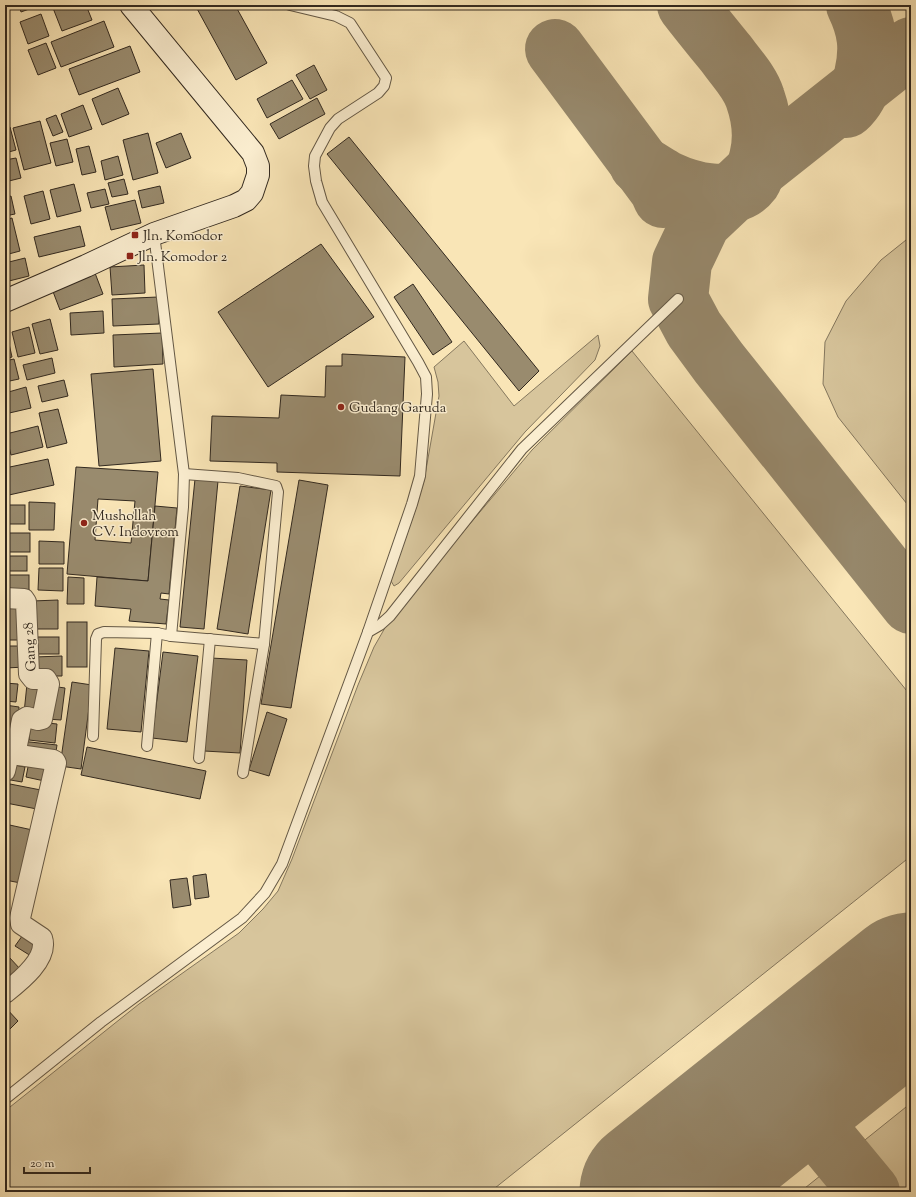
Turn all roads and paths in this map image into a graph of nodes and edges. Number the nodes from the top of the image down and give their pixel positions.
1 (131, 5) edge
2 (290, 5) edge
3 (154, 234) junction
4 (678, 299) dead end
5 (5, 300) edge
6 (184, 474) junction
7 (5, 598) edge
8 (368, 632) junction
9 (157, 633) junction
10 (171, 636) junction
11 (210, 639) junction
12 (264, 644) junction
13 (93, 736) dead end
14 (147, 746) dead end
15 (199, 758) dead end
16 (8, 762) edge
17 (243, 773) dead end
18 (5, 993) edge
19 (5, 1099) edge

1 - 3 street
2 - 8 lane
3 - 5 street
3 - 6 lane
4 - 8 lane
6 - 10 lane
6 - 12 lane
7 - 16 street, Gang 28
8 - 19 lane
9 - 10 lane
9 - 13 lane
9 - 14 lane
10 - 11 lane
11 - 12 lane
11 - 15 lane
12 - 17 lane
16 - 18 street

